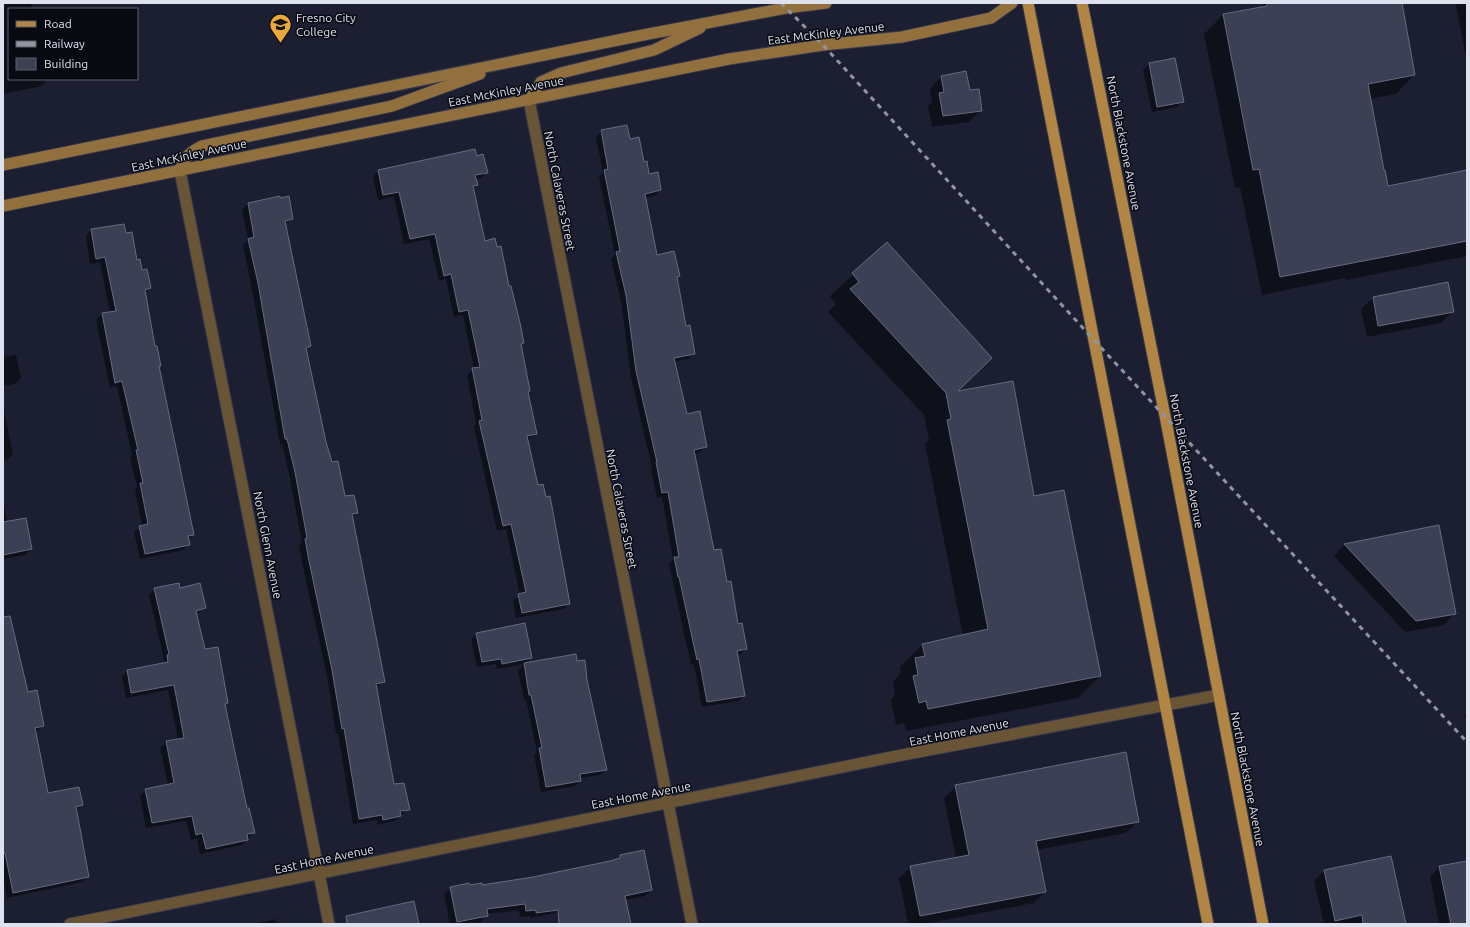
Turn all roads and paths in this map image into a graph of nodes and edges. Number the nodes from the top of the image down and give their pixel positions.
1 (826, 3) edge
2 (1012, 3) edge
3 (1028, 3) edge
4 (1082, 3) edge
5 (715, 21) junction
6 (516, 61) junction
7 (529, 100) junction
8 (3, 165) edge
9 (180, 171) junction
10 (3, 206) edge
11 (1219, 695) junction
12 (1166, 706) junction
13 (667, 803) junction
14 (319, 873) junction
15 (70, 924) edge
16 (329, 924) edge
17 (692, 924) edge
18 (1208, 924) edge
19 (1263, 924) edge

1 - 5 main road
2 - 7 main road, East McKinley Avenue
3 - 12 main road
4 - 11 main road, North Blackstone Avenue
5 - 6 main road
5 - 7 main road
6 - 8 main road
6 - 9 main road
7 - 9 main road, East McKinley Avenue
7 - 13 street, North Calaveras Street
9 - 10 main road, East McKinley Avenue
9 - 14 street, North Glenn Avenue
11 - 12 street, East Home Avenue
11 - 19 main road, North Blackstone Avenue
12 - 13 street, East Home Avenue
12 - 18 main road
13 - 14 street, East Home Avenue
13 - 17 street, North Calaveras Street
14 - 15 street, East Home Avenue
14 - 16 street, North Glenn Avenue

